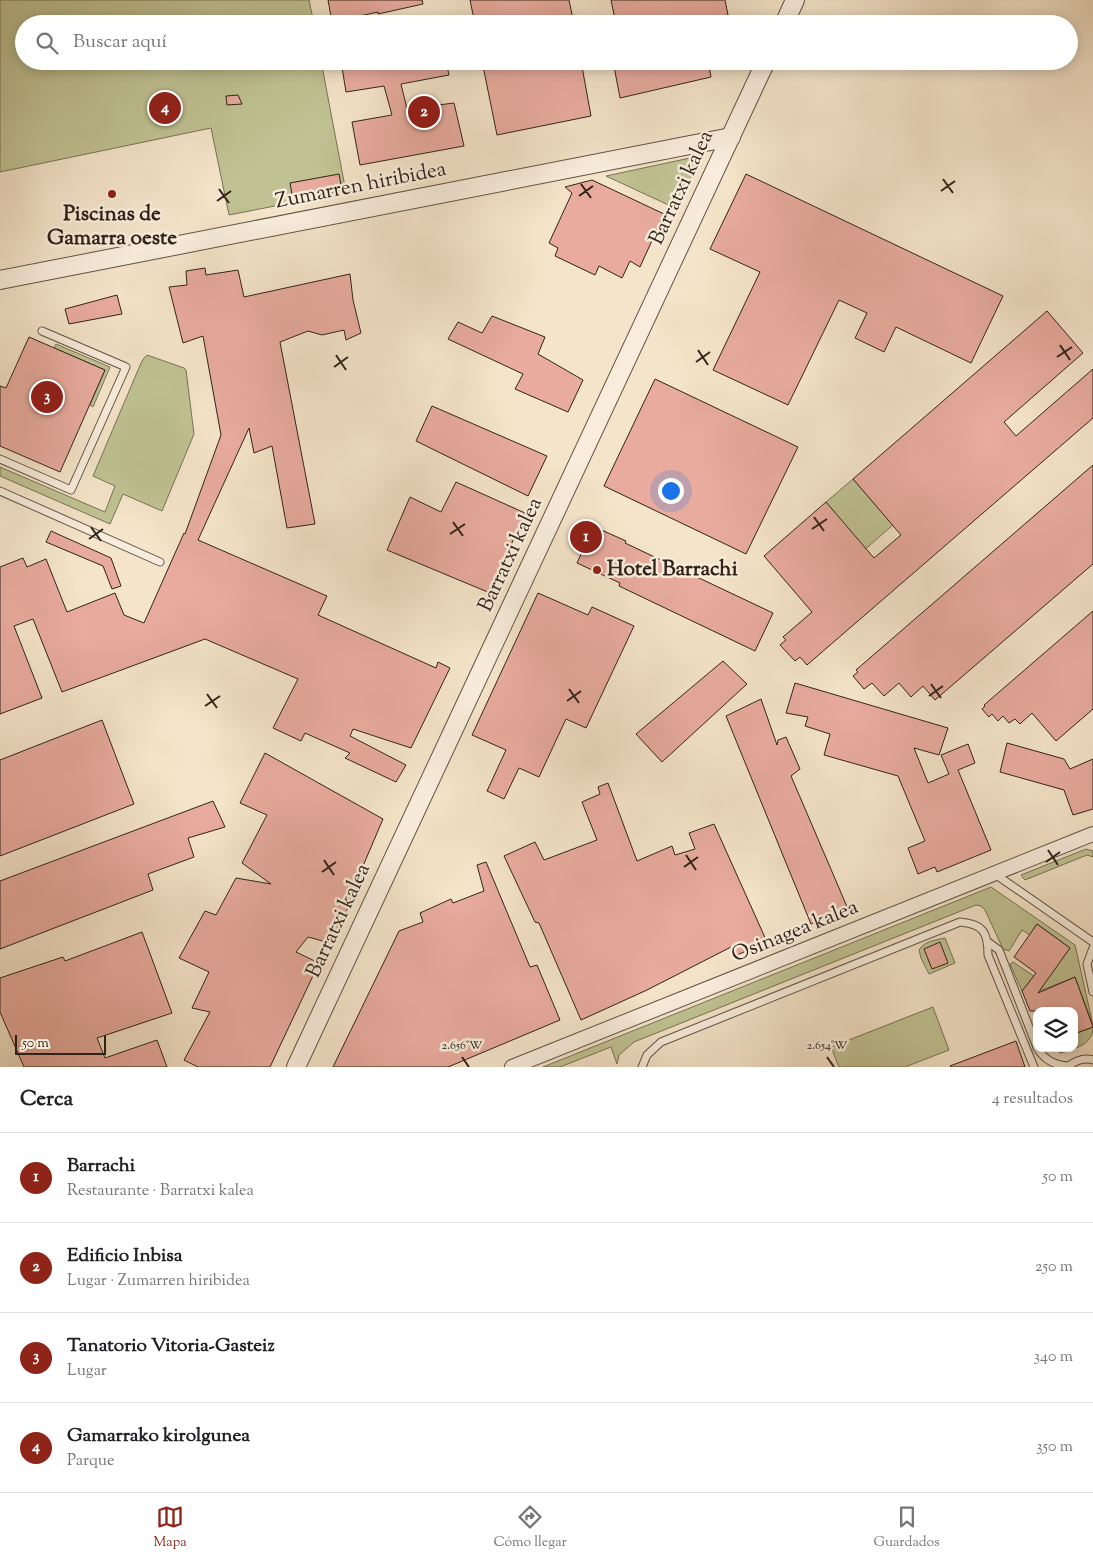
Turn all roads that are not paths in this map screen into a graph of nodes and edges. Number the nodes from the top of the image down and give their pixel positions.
1 (795, 0) edge
2 (788, 15) edge
3 (762, 70) edge
4 (731, 137) junction
5 (0, 280) edge
6 (42, 331) dead end
7 (0, 459) edge
8 (0, 491) edge
9 (160, 562) dead end
10 (1093, 834) edge
11 (995, 874) junction
12 (988, 942) junction
13 (1093, 942) edge
14 (1093, 948) edge
15 (1093, 992) edge
16 (1033, 1037) edge
17 (1040, 1052) edge
18 (1093, 1060) edge
19 (296, 1067) edge
20 (512, 1067) edge
21 (642, 1067) edge
22 (1034, 1067) edge
23 (1068, 1067) edge

1 - 2 street
3 - 4 street, Barratxi kalea
4 - 5 street, Zumarren hiribidea
4 - 19 street, Barratxi kalea
6 - 7 lane
8 - 9 lane
10 - 11 street, Osinagea kalea
11 - 13 lane
11 - 20 street, Osinagea kalea
12 - 16 lane
12 - 21 lane
12 - 22 lane
14 - 15 lane
17 - 23 lane
18 - 23 lane

